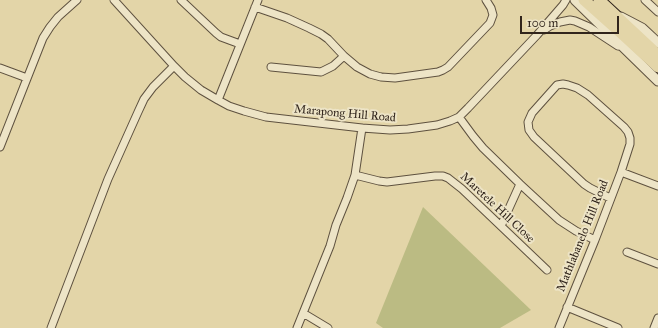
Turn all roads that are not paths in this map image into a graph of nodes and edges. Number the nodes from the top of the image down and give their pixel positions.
1 (77, 0) edge
2 (114, 0) edge
3 (181, 0) edge
4 (486, 0) edge
5 (566, 0) edge
6 (575, 0) edge
7 (584, 0) edge
8 (599, 0) edge
9 (645, 0) edge
10 (256, 4) edge
11 (613, 12) junction
12 (658, 12) edge
13 (537, 35) junction
14 (658, 43) edge
15 (240, 44) junction
16 (628, 53) junction
17 (658, 55) edge
18 (344, 56) junction
19 (174, 66) junction
20 (271, 67) dead end
21 (658, 67) edge
22 (0, 68) edge
23 (27, 78) junction
24 (658, 82) edge
25 (218, 100) junction
26 (459, 117) junction
27 (362, 128) junction
28 (0, 147) edge
29 (620, 172) junction
30 (355, 175) junction
31 (520, 184) junction
32 (658, 186) edge
33 (610, 198) junction
34 (501, 226) junction
35 (595, 240) junction
36 (627, 252) dead end
37 (658, 264) edge
38 (547, 270) dead end
39 (567, 307) junction
40 (303, 313) junction
41 (658, 318) edge
42 (51, 328) edge
43 (297, 328) edge
44 (328, 328) edge
45 (559, 328) edge
46 (618, 328) edge
47 (654, 328) edge

1 - 23 street
2 - 19 street, Marapong Hill Road
3 - 15 street
4 - 18 street
5 - 13 street, Marapong Hill Road
6 - 16 street
7 - 21 highway
8 - 11 highway
9 - 12 street
10 - 15 street
10 - 18 street
11 - 14 street
11 - 17 highway
13 - 16 street
13 - 26 street, Marapong Hill Road
15 - 25 street
16 - 24 street
18 - 20 street
19 - 25 street, Marapong Hill Road
19 - 42 street
22 - 23 street
23 - 28 street
25 - 27 street, Marapong Hill Road
26 - 27 street, Marapong Hill Road
26 - 31 street
27 - 30 street
29 - 32 street
29 - 33 street, Mathlabanelo Hill Road
29 - 33 street, Mathlabanelo Hill Road
30 - 34 street, Maretele Hill Close
30 - 40 street
31 - 34 street
31 - 35 street
33 - 35 street, Mathlabanelo Hill Road
34 - 38 street, Maretele Hill Close
35 - 39 street, Mathlabanelo Hill Road
36 - 37 street
39 - 45 street, Mathlabanelo Hill Road
39 - 46 street
40 - 43 street
40 - 44 street
41 - 47 street

